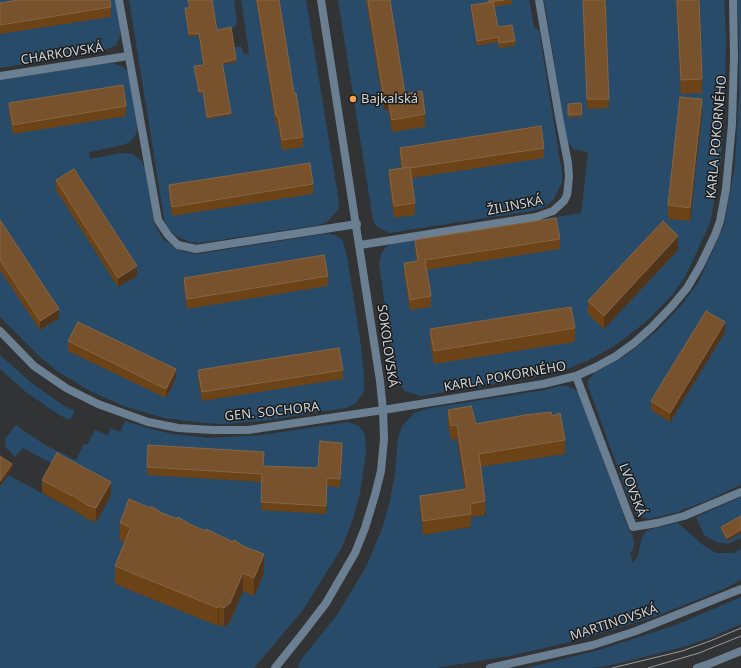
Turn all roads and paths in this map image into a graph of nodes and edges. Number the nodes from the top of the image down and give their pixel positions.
1 (119, 0) edge
2 (321, 0) edge
3 (539, 0) edge
4 (733, 0) edge
5 (128, 56) junction
6 (0, 76) edge
7 (357, 224) junction
8 (360, 245) junction
9 (0, 331) edge
10 (576, 376) junction
11 (383, 410) junction
12 (741, 492) edge
13 (741, 589) edge
14 (741, 651) edge
15 (275, 668) edge
16 (490, 668) edge
17 (697, 668) edge

1 - 5 street
2 - 7 street, SOKOLOVSKÁ
3 - 8 street, ŽILINSKÁ
4 - 10 street, KARLA POKORNÉHO
5 - 6 street, CHARKOVSKÁ
5 - 7 street
7 - 8 street, SOKOLOVSKÁ
8 - 11 street, SOKOLOVSKÁ
9 - 11 street, GEN. SOCHORA
10 - 11 street, KARLA POKORNÉHO
10 - 12 street, LVOVSKÁ
11 - 15 street, SOKOLOVSKÁ
13 - 16 street, MARTINOVSKÁ
14 - 17 street

